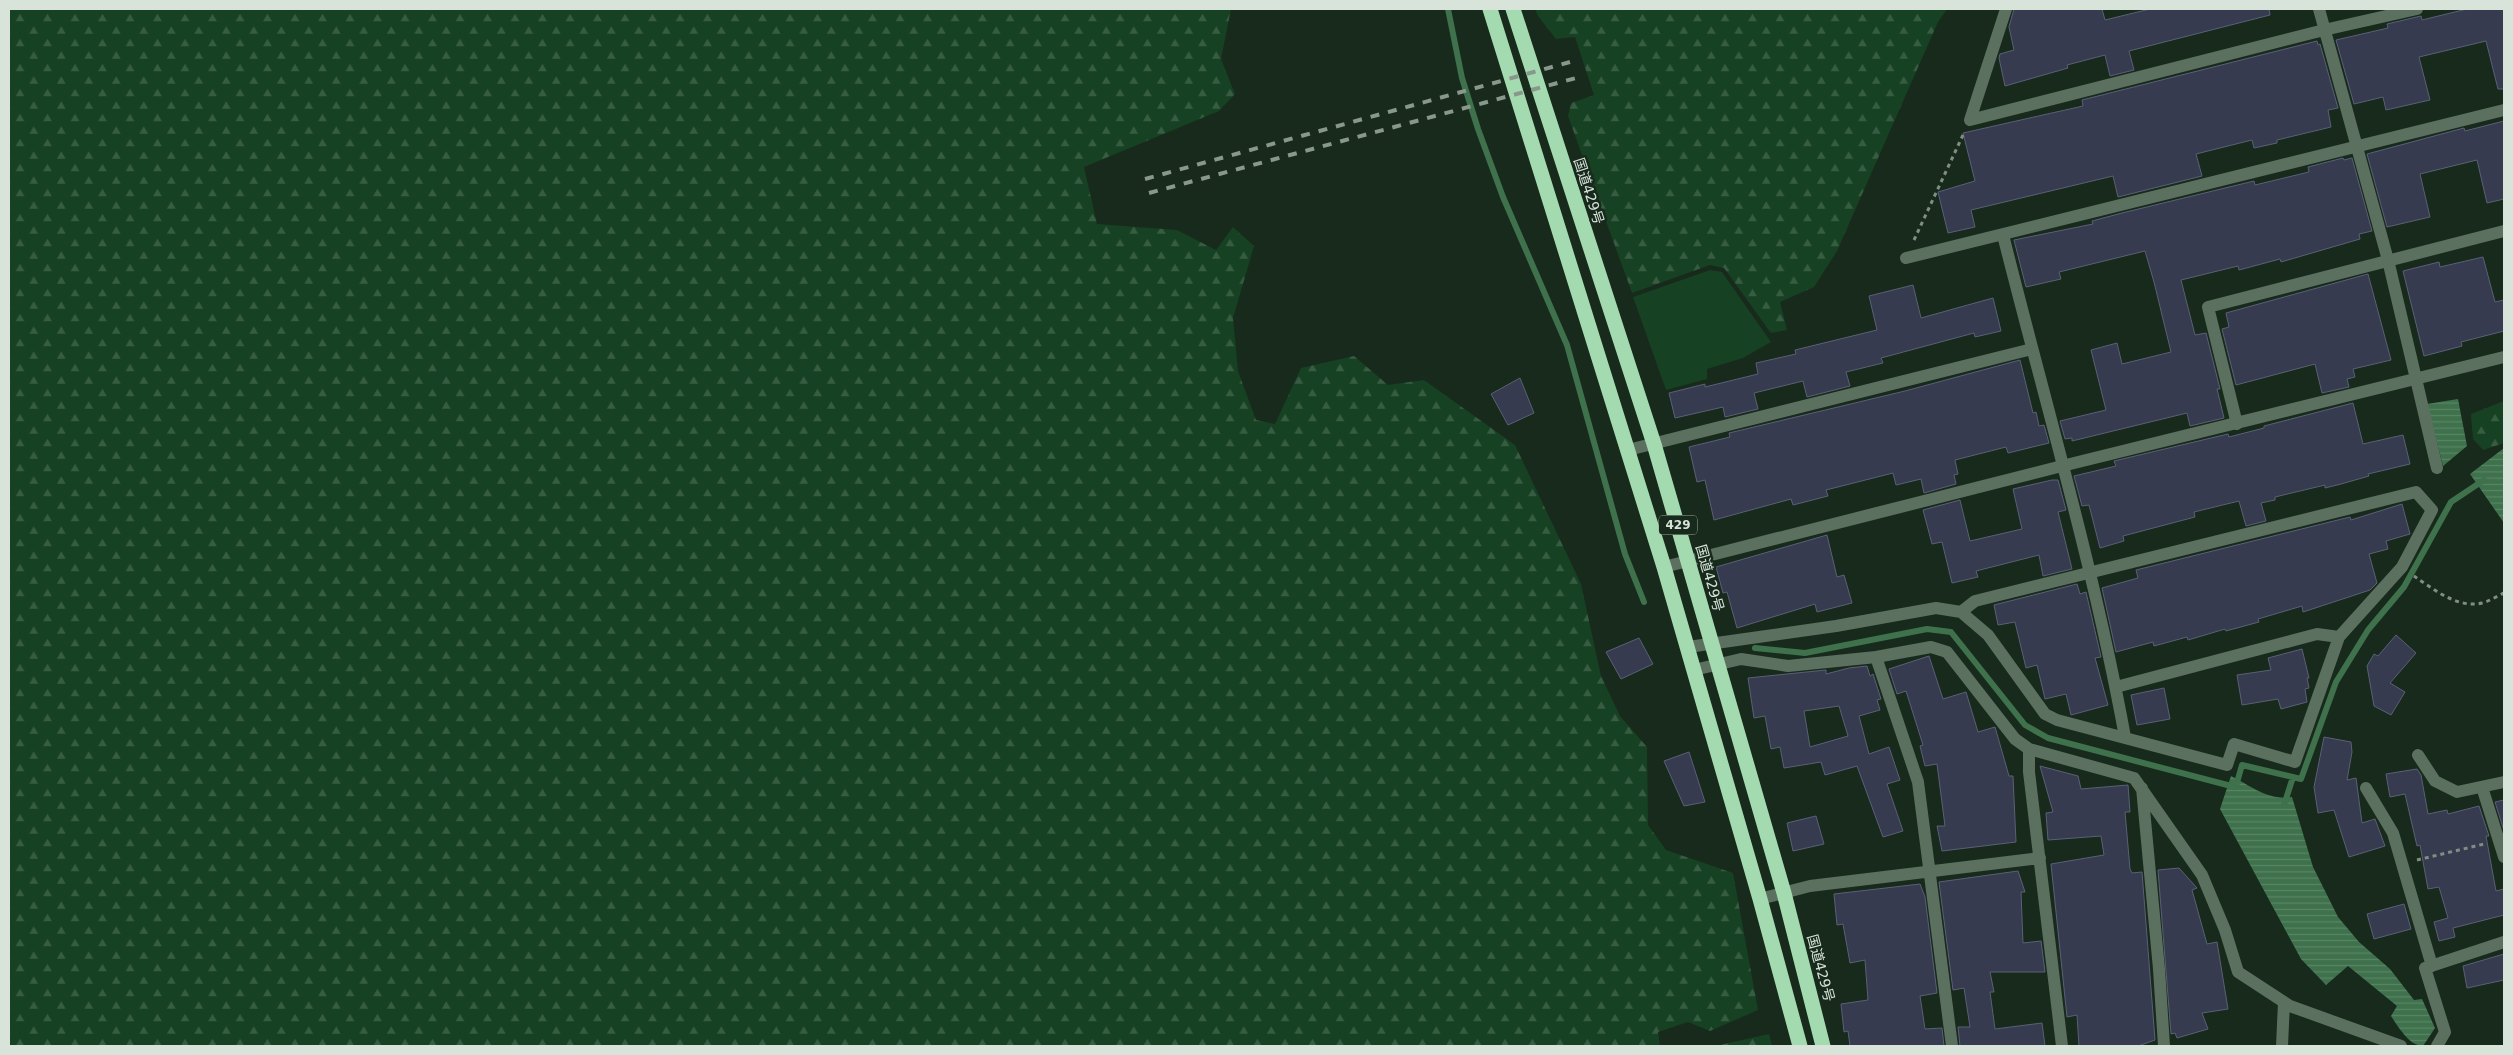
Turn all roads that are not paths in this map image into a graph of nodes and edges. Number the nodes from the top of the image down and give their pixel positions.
1 (1490, 9) edge
2 (1513, 9) edge
3 (2006, 9) edge
4 (2319, 9) edge
5 (2416, 9) edge
6 (2324, 30) junction
7 (2504, 110) edge
8 (2356, 146) junction
9 (2504, 231) edge
10 (2003, 235) junction
11 (1906, 258) road end
12 (2388, 260) junction
13 (2032, 349) junction
14 (2504, 357) edge
15 (2415, 378) junction
16 (2237, 424) junction
17 (1654, 444) junction
18 (1628, 450) junction
19 (2062, 466) junction
20 (2437, 468) dead end
21 (1688, 561) junction
22 (1664, 567) junction
23 (2088, 573) junction
24 (1961, 612) junction
25 (2339, 637) junction
26 (1711, 642) junction
27 (1688, 647) junction
28 (1876, 657) junction
29 (1716, 664) junction
30 (1694, 670) junction
31 (2116, 687) junction
32 (2125, 737) junction
33 (2029, 749) junction
34 (2418, 755) dead end
35 (2504, 782) edge
36 (2482, 787) junction
37 (2142, 788) junction
38 (2366, 788) dead end
39 (2504, 857) edge
40 (2040, 858) junction
41 (1930, 873) junction
42 (1784, 893) junction
43 (1760, 899) junction
44 (2504, 942) edge
45 (2432, 966) junction
46 (2284, 1002) junction
47 (2438, 1043) edge
48 (1800, 1046) edge
49 (1823, 1046) edge
50 (1952, 1046) edge
51 (2062, 1046) edge
52 (2164, 1046) edge
53 (2282, 1046) edge
54 (2401, 1046) edge

1 - 18 highway, 429
2 - 17 highway, 国道429号 / 429
3 - 6 street
4 - 6 street
5 - 6 street
6 - 8 street
7 - 8 street
8 - 10 street
8 - 12 street
9 - 12 street
10 - 11 street
10 - 13 street
12 - 15 street
12 - 16 street
13 - 17 street
13 - 19 street
14 - 15 street
15 - 16 street
15 - 20 street
16 - 19 street
17 - 18 street
17 - 21 highway, 国道429号 / 429
18 - 22 highway, 429
19 - 21 street
19 - 23 street
21 - 22 street
21 - 26 highway, 国道429号 / 429
22 - 27 highway, 429
23 - 24 street
23 - 25 street
23 - 31 street
24 - 26 street
24 - 32 street
25 - 31 street
25 - 32 street
26 - 27 street
26 - 29 highway, 国道429号 / 429
27 - 30 highway, 429
28 - 29 street
28 - 33 street
28 - 41 street
29 - 30 street
29 - 42 highway, 国道429号 / 429
30 - 43 highway, 429
31 - 32 street
33 - 37 street
33 - 40 street
34 - 36 street
35 - 36 street
36 - 39 street
37 - 46 street
37 - 52 street
38 - 45 street
40 - 41 street
40 - 51 street
41 - 42 street
41 - 50 street
42 - 43 street
42 - 49 highway, 国道429号 / 429
43 - 48 highway, 429
44 - 45 street
45 - 47 street
46 - 53 street
46 - 54 street

